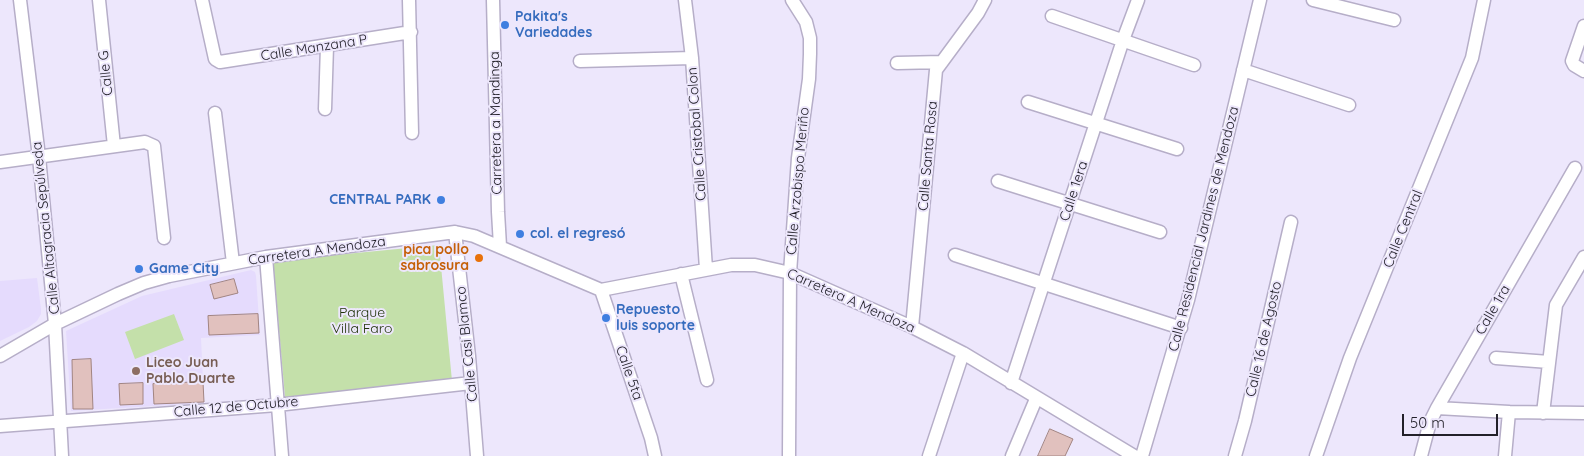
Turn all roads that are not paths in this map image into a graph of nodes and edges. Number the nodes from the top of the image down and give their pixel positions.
1 (20, 0) edge
2 (99, 0) edge
3 (202, 0) edge
4 (409, 0) edge
5 (493, 0) edge
6 (685, 0) edge
7 (792, 0) edge
8 (984, 0) edge
9 (1138, 0) edge
10 (1260, 0) edge
11 (1314, 0) edge
12 (1484, 0) edge
13 (1052, 16) dead end
14 (1394, 20) dead end
15 (1584, 26) edge
16 (411, 32) junction
17 (1123, 40) junction
18 (326, 46) junction
19 (692, 58) junction
20 (580, 61) dead end
21 (942, 62) junction
22 (897, 63) dead end
23 (1194, 65) dead end
24 (1243, 70) junction
25 (1584, 71) edge
26 (1028, 102) dead end
27 (1349, 105) dead end
28 (324, 109) dead end
29 (215, 113) dead end
30 (1096, 124) junction
31 (412, 133) dead end
32 (114, 146) junction
33 (1177, 149) dead end
34 (39, 158) junction
35 (0, 162) edge
36 (1575, 168) dead end
37 (998, 181) dead end
38 (1070, 204) junction
39 (1291, 222) dead end
40 (455, 232) junction
41 (1160, 232) dead end
42 (164, 238) dead end
43 (500, 246) junction
44 (955, 255) dead end
45 (266, 256) junction
46 (1584, 257) edge
47 (233, 263) junction
48 (706, 269) junction
49 (790, 273) junction
50 (682, 274) junction
51 (1044, 284) junction
52 (601, 290) junction
53 (55, 324) junction
54 (912, 327) junction
55 (1181, 328) junction
56 (963, 353) junction
57 (0, 356) edge
58 (1496, 358) dead end
59 (1549, 362) junction
60 (707, 380) dead end
61 (471, 383) junction
62 (1011, 383) junction
63 (1036, 399) junction
64 (277, 404) junction
65 (1436, 408) junction
66 (1509, 412) junction
67 (1543, 413) junction
68 (1584, 413) edge
69 (60, 422) junction
70 (0, 426) edge
71 (1126, 454) edge
72 (62, 456) edge
73 (282, 456) edge
74 (477, 456) edge
75 (656, 456) edge
76 (789, 456) edge
77 (929, 456) edge
78 (1012, 456) edge
79 (1142, 456) edge
80 (1235, 456) edge
81 (1316, 456) edge
82 (1421, 456) edge
83 (1505, 456) edge

1 - 34 street, Calle Altagracia Sepúlveda
2 - 32 street, Calle G
3 - 18 street, Calle Manzana P
4 - 16 street
5 - 43 street, Carretera a Mandinga
6 - 19 street, Calle Cristobal Colon
7 - 49 street, Calle Arzobispo Meriño
8 - 21 street, Calle Santa Rosa
9 - 17 street, Calle 1era
10 - 24 street, Calle Residencial Jardines de Mendoza
11 - 14 street
12 - 81 street, Calle Central
13 - 17 street
15 - 25 street
16 - 18 street, Calle Manzana P
16 - 31 street
17 - 23 street
17 - 30 street, Calle 1era
18 - 28 street
19 - 20 street
19 - 48 street, Calle Cristobal Colon
21 - 22 street
21 - 54 street, Calle Santa Rosa
24 - 27 street
24 - 55 street, Calle Residencial Jardines de Mendoza
26 - 30 street
29 - 47 street
30 - 33 street
30 - 38 street, Calle 1era
32 - 34 street
32 - 42 street
34 - 35 street
34 - 53 street, Calle Altagracia Sepúlveda
36 - 65 street, Calle 1ra
37 - 38 street
38 - 41 street
38 - 51 street, Calle 1era
39 - 80 street, Calle 16 de Agosto
40 - 43 street, Carretera A Mendoza
40 - 45 street, Carretera A Mendoza
40 - 61 street, Calle Casi Blamco
43 - 52 street, Carretera A Mendoza
44 - 51 street
45 - 47 street, Carretera A Mendoza
45 - 64 street
46 - 59 street
47 - 53 street, Carretera A Mendoza
48 - 49 street, Carretera A Mendoza
48 - 50 street, Carretera A Mendoza
49 - 54 street, Carretera A Mendoza
49 - 76 street, Calle Arzobispo Meriño
50 - 52 street, Carretera A Mendoza
50 - 60 street
51 - 55 street
51 - 62 street, Calle 1era
52 - 75 street, Calle 5ta
53 - 57 street, Carretera A Mendoza
53 - 69 street, Calle Altagracia Sepúlveda
54 - 56 street, Carretera A Mendoza
55 - 79 street, Calle Residencial Jardines de Mendoza
56 - 62 street, Carretera A Mendoza
56 - 77 street
58 - 59 street
59 - 67 street
61 - 64 street, Calle 12 de Octubre
61 - 74 street, Calle Casi Blamco
62 - 63 street, Carretera A Mendoza
63 - 71 street, Carretera A Mendoza
63 - 78 street
64 - 69 street, Calle 12 de Octubre
64 - 73 street
65 - 66 street
65 - 82 street, Calle 1ra
66 - 67 street
66 - 83 street
67 - 68 street
69 - 70 street, Calle 12 de Octubre
69 - 72 street, Calle Altagracia Sepúlveda

